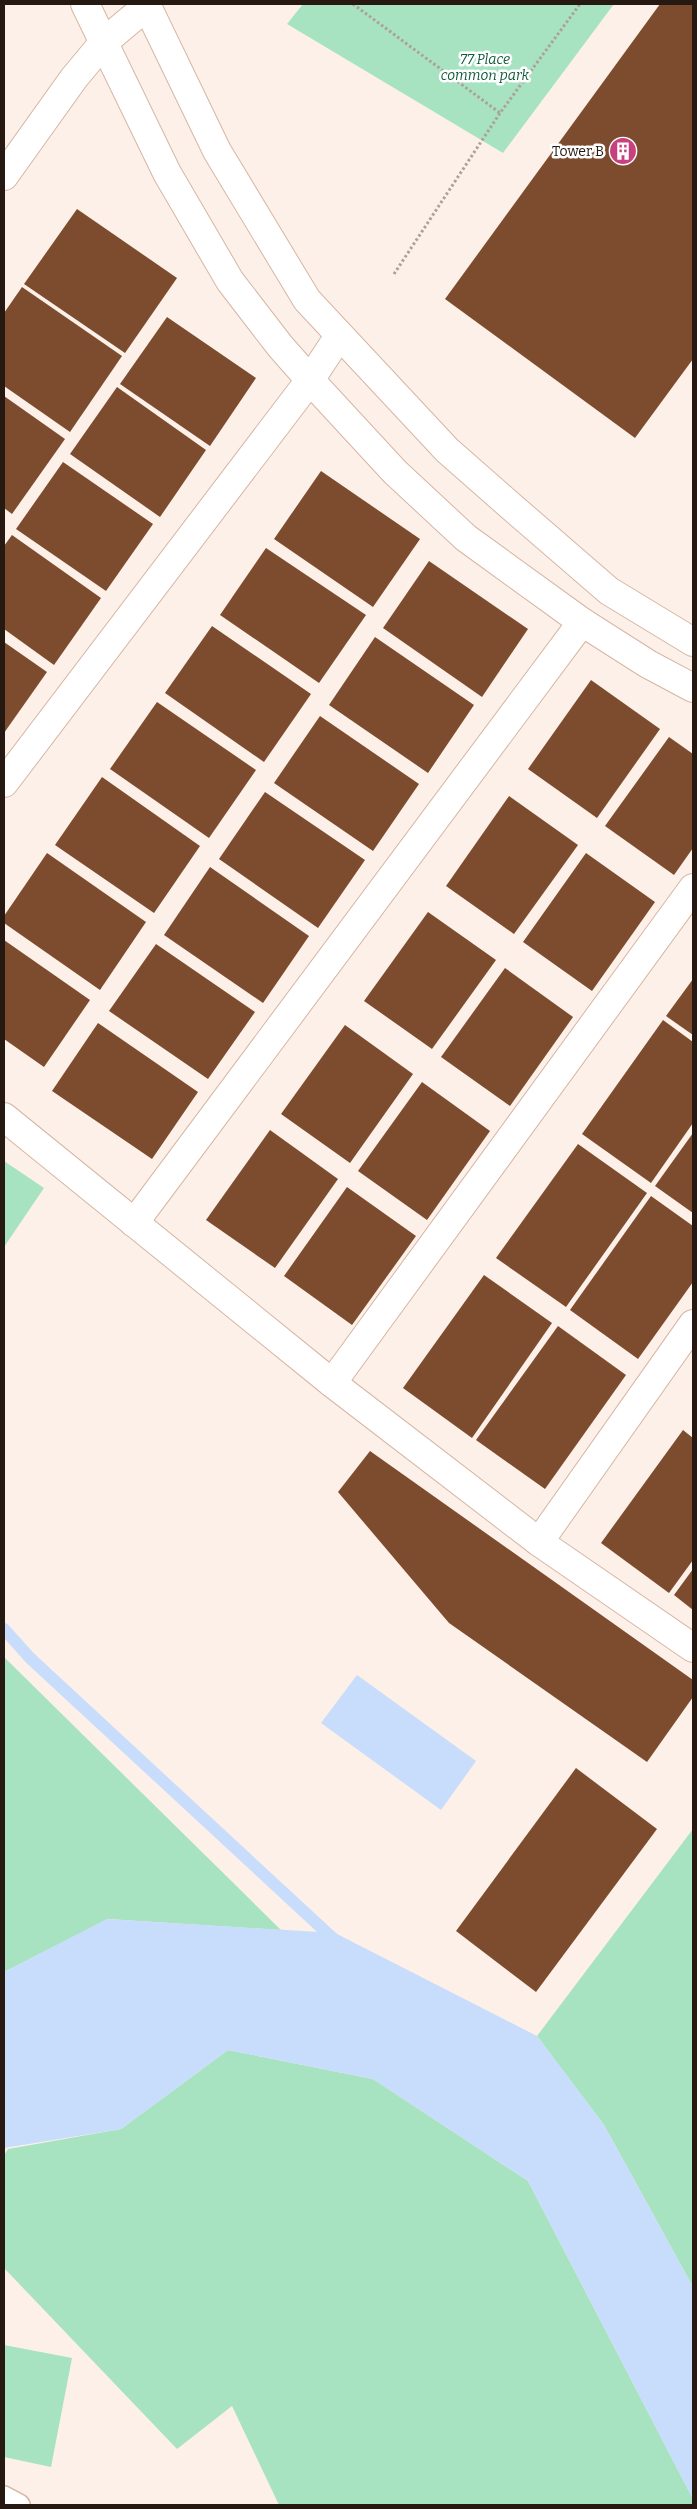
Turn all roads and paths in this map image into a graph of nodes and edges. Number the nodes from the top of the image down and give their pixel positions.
1 (85, 4) edge
2 (353, 4) edge
3 (580, 4) edge
4 (146, 5) edge
5 (104, 42) junction
6 (500, 113) junction
7 (4, 176) edge
8 (394, 274) dead end
9 (339, 336) junction
10 (310, 380) junction
11 (582, 622) junction
12 (693, 642) edge
13 (693, 688) edge
14 (4, 783) edge
15 (693, 888) edge
16 (4, 1117) edge
17 (134, 1223) junction
18 (693, 1324) edge
19 (332, 1383) junction
20 (539, 1542) junction
21 (693, 1648) edge
22 (4, 2497) edge
23 (19, 2505) edge

1 - 5 street
2 - 6 path
3 - 6 path
4 - 5 street
4 - 9 street
5 - 7 street
5 - 10 street
6 - 8 path
9 - 10 street
9 - 12 street
10 - 11 street
10 - 14 street
11 - 13 street
11 - 17 street
15 - 19 street
16 - 17 street
17 - 19 street
18 - 20 street
19 - 20 street
20 - 21 street
22 - 23 lane

